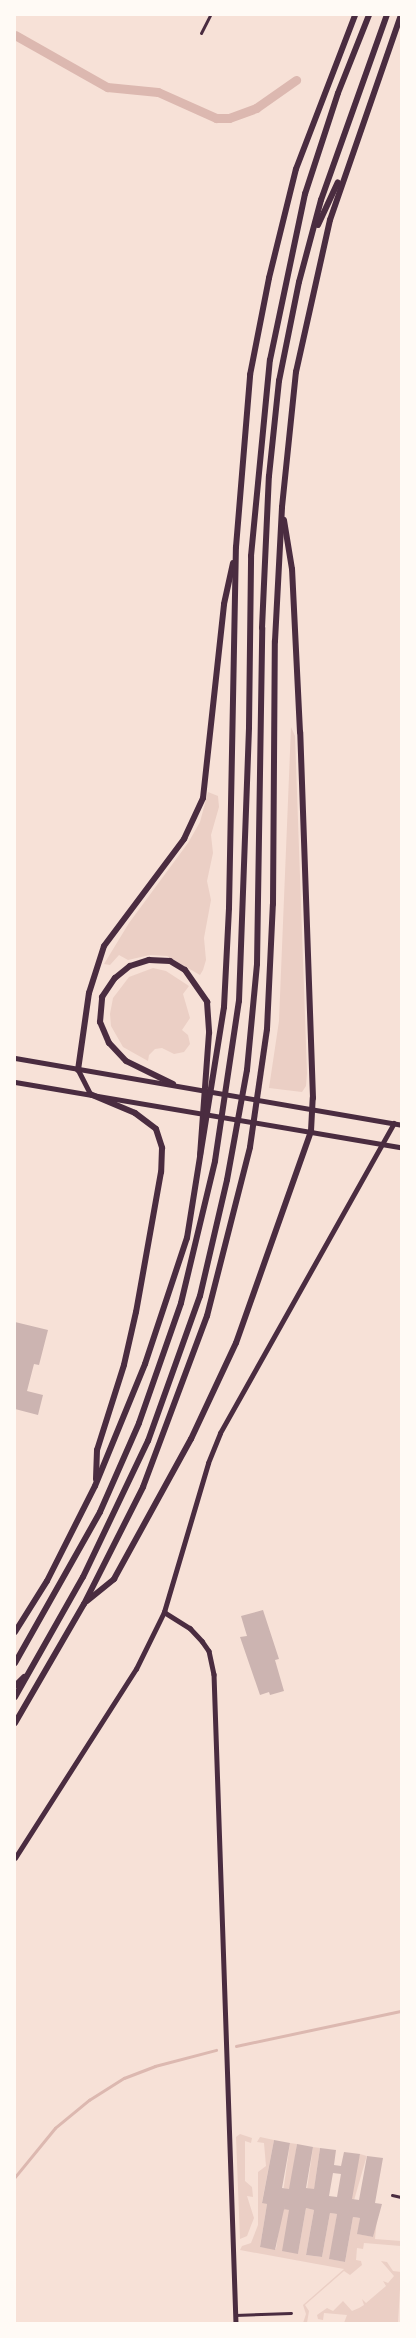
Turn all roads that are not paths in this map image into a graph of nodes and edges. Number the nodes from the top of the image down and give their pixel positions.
1 (210, 15) edge
2 (355, 15) edge
3 (369, 15) edge
4 (387, 15) edge
5 (401, 15) edge
6 (201, 33) dead end
7 (348, 161) junction
8 (309, 244) junction
9 (282, 507) junction
10 (236, 547) junction
11 (15, 1058) edge
12 (78, 1070) junction
13 (15, 1082) edge
14 (173, 1084) junction
15 (90, 1094) junction
16 (312, 1108) junction
17 (394, 1123) junction
18 (401, 1124) edge
19 (311, 1131) junction
20 (385, 1144) junction
21 (401, 1147) edge
22 (201, 1163) junction
23 (95, 1486) junction
24 (84, 1604) junction
25 (164, 1612) junction
26 (15, 1632) edge
27 (15, 1663) edge
28 (26, 1674) junction
29 (15, 1686) edge
30 (15, 1697) edge
31 (15, 1723) edge
32 (15, 1858) edge
33 (392, 2195) dead end
34 (401, 2197) edge
35 (292, 2314) dead end
36 (235, 2315) junction
37 (236, 2323) edge

1 - 6 street
2 - 10 highway
3 - 27 highway
4 - 8 highway
5 - 7 highway
7 - 8 highway
7 - 9 highway
8 - 28 highway
9 - 16 highway
9 - 24 highway
10 - 12 highway
10 - 22 highway
11 - 12 main road
12 - 14 main road
12 - 15 main road
13 - 15 main road
14 - 16 main road
14 - 22 highway
15 - 19 main road
15 - 23 highway
16 - 17 main road
16 - 19 highway
17 - 18 main road
17 - 20 street
19 - 20 main road
19 - 24 highway
20 - 21 main road
20 - 25 street
22 - 23 highway
23 - 26 highway
24 - 31 highway
25 - 32 street
25 - 36 street
28 - 29 highway
28 - 30 highway
33 - 34 street
35 - 36 street
36 - 37 street

